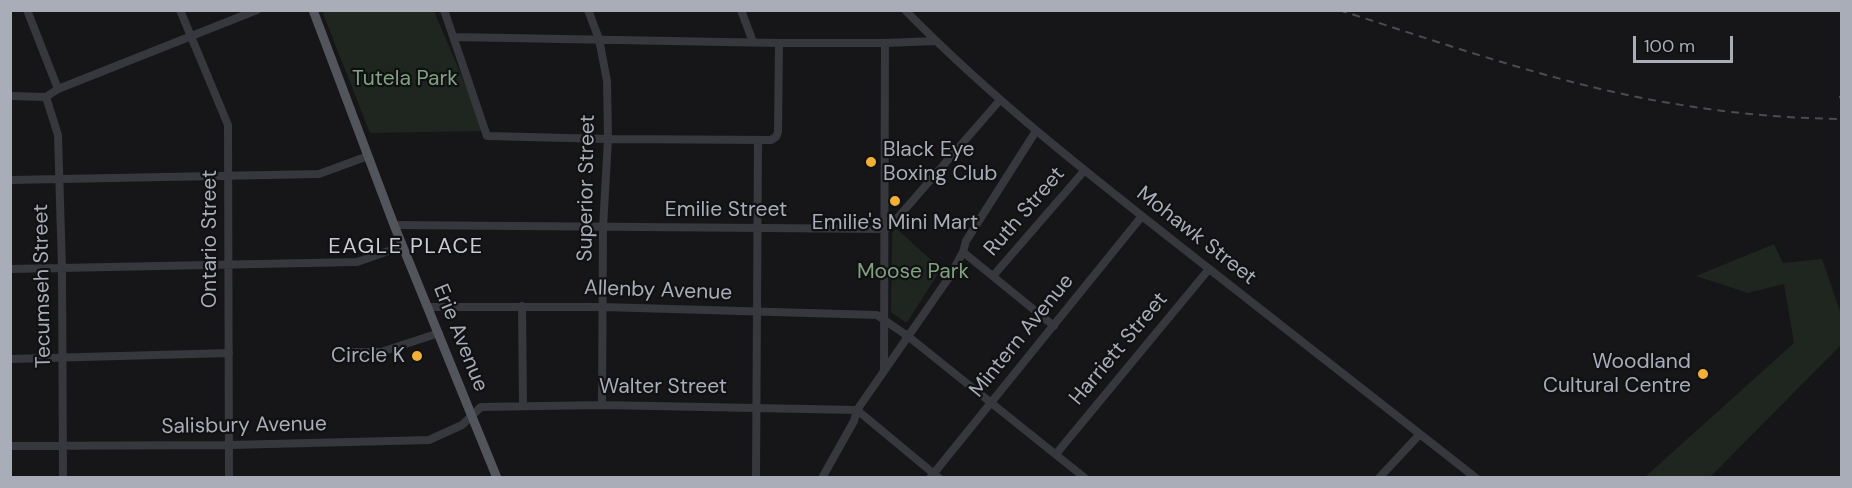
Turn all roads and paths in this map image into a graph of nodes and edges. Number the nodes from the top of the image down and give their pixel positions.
1 (27, 10) edge
2 (180, 10) edge
3 (257, 10) edge
4 (313, 10) edge
5 (444, 10) edge
6 (588, 10) edge
7 (741, 10) edge
8 (905, 10) edge
9 (191, 37) junction
10 (454, 37) junction
11 (599, 39) junction
12 (935, 41) junction
13 (753, 42) junction
14 (779, 43) junction
15 (885, 43) junction
16 (58, 89) junction
17 (10, 96) edge
18 (45, 97) junction
19 (1000, 100) junction
20 (1036, 131) junction
21 (608, 140) junction
22 (758, 141) junction
23 (368, 156) junction
24 (1084, 171) junction
25 (228, 175) junction
26 (10, 180) edge
27 (60, 180) junction
28 (1142, 216) junction
29 (394, 225) junction
30 (603, 228) junction
31 (758, 228) junction
32 (886, 229) junction
33 (403, 246) junction
34 (963, 252) junction
35 (229, 265) junction
36 (62, 268) junction
37 (10, 269) edge
38 (1209, 269) junction
39 (993, 276) junction
40 (522, 306) junction
41 (429, 307) junction
42 (603, 307) junction
43 (756, 312) junction
44 (885, 320) junction
45 (1054, 326) junction
46 (439, 333) junction
47 (909, 337) junction
48 (353, 352) dead end
49 (229, 353) junction
50 (62, 357) junction
51 (10, 358) edge
52 (884, 371) junction
53 (991, 404) junction
54 (523, 405) junction
55 (602, 405) junction
56 (756, 406) junction
57 (857, 410) junction
58 (471, 414) junction
59 (1420, 434) junction
60 (230, 445) junction
61 (10, 446) edge
62 (61, 446) junction
63 (1056, 453) junction
64 (934, 476) edge
65 (63, 477) edge
66 (229, 477) edge
67 (497, 477) edge
68 (756, 477) edge
69 (822, 477) edge
70 (1085, 477) edge
71 (1379, 477) edge
72 (1476, 477) edge

1 - 16 street
2 - 9 street, Ontario Street
3 - 9 street
4 - 23 main road, Erie Avenue
5 - 10 street
6 - 11 street, Superior Street
7 - 13 street
8 - 12 street, Mohawk Street
9 - 16 street
9 - 25 street, Ontario Street
10 - 11 street
10 - 21 street
11 - 13 street
11 - 21 street, Superior Street
12 - 15 street
12 - 19 street, Mohawk Street
13 - 14 street
14 - 15 street
14 - 22 street
15 - 32 street
16 - 18 street
17 - 18 street
18 - 27 street, Tecumseh Street
19 - 20 street, Mohawk Street
19 - 32 street
20 - 24 street, Mohawk Street
20 - 34 street
21 - 22 street
21 - 30 street, Superior Street
22 - 31 street
23 - 25 street
23 - 29 main road, Erie Avenue
24 - 28 street, Mohawk Street
24 - 39 street, Ruth Street
25 - 27 street
25 - 35 street, Ontario Street
26 - 27 street
27 - 36 street, Tecumseh Street
28 - 38 street, Mohawk Street
28 - 45 street, Mintern Avenue
29 - 30 street, Emilie Street
29 - 33 main road, Erie Avenue
30 - 31 street, Emilie Street
30 - 42 street, Superior Street
31 - 32 street, Emilie Street
31 - 43 street
32 - 44 street
33 - 35 street
33 - 41 main road, Erie Avenue
34 - 39 street
34 - 47 street
35 - 36 street
35 - 49 street, Ontario Street
36 - 37 street
36 - 50 street, Tecumseh Street
38 - 59 street, Mohawk Street
38 - 63 street, Harriett Street
39 - 45 street
40 - 41 street, Allenby Avenue
40 - 42 street, Allenby Avenue
40 - 54 street
41 - 46 main road, Erie Avenue
42 - 43 street, Allenby Avenue
42 - 55 street, Superior Street
43 - 44 street, Allenby Avenue
43 - 56 street
44 - 47 street
44 - 52 street
45 - 53 street, Mintern Avenue
46 - 48 street
46 - 58 main road, Erie Avenue
47 - 52 street
47 - 53 street
49 - 50 street
49 - 60 street, Ontario Street
50 - 51 street
50 - 62 street, Tecumseh Street
52 - 57 street
53 - 63 street
53 - 64 street, Mintern Avenue
54 - 55 street, Walter Street
54 - 58 street, Walter Street
55 - 56 street, Walter Street
56 - 57 street, Walter Street
56 - 68 street
57 - 64 street
57 - 69 street
58 - 60 street, Salisbury Avenue
58 - 67 main road, Erie Avenue
59 - 71 street
59 - 72 street, Mohawk Street
60 - 62 street, Salisbury Avenue
60 - 66 street, Ontario Street
61 - 62 street, Salisbury Avenue
62 - 65 street, Tecumseh Street
63 - 70 street

